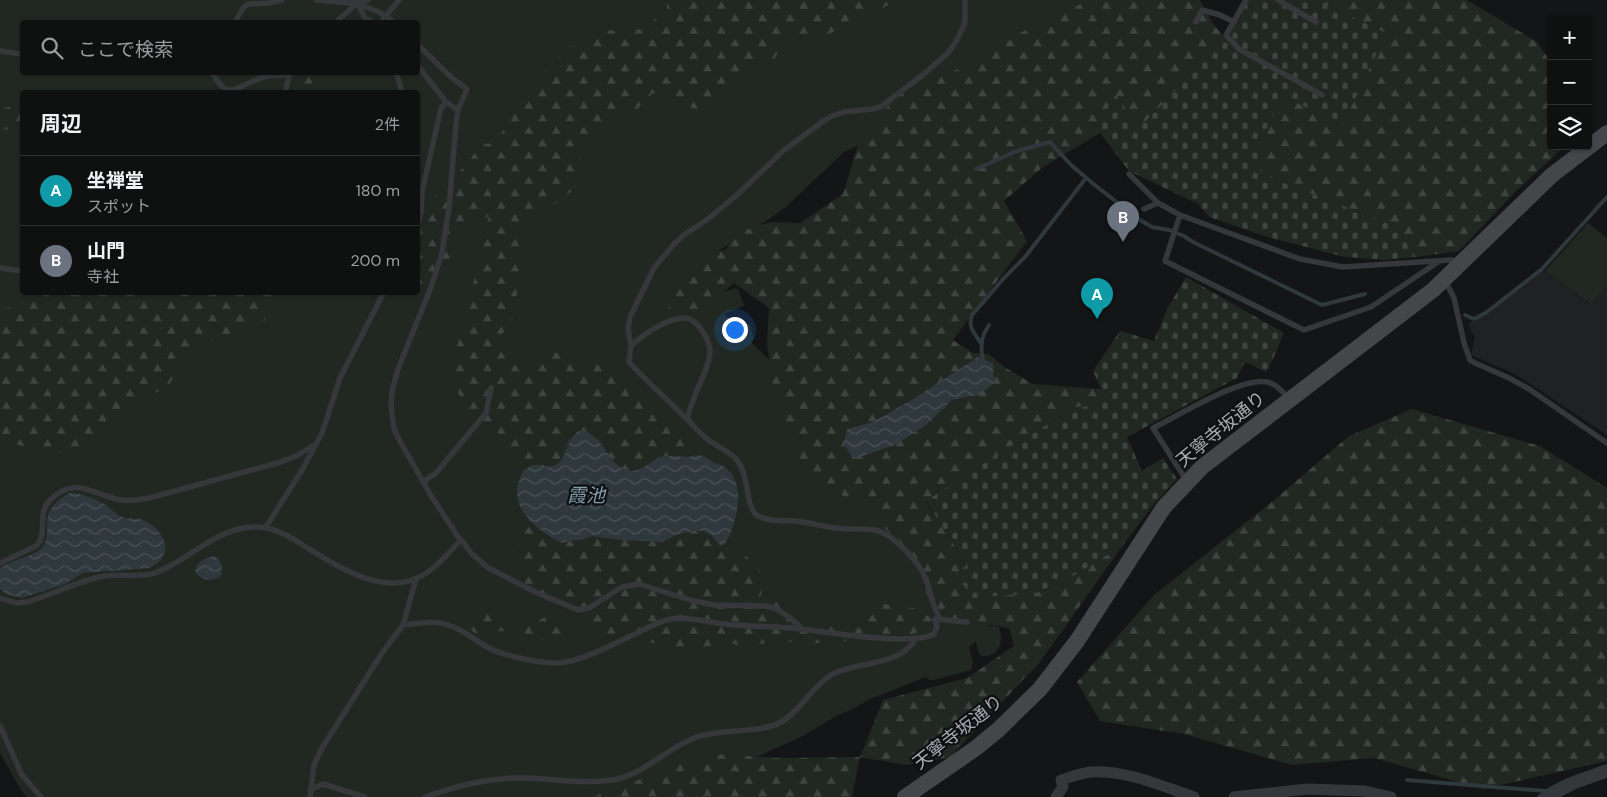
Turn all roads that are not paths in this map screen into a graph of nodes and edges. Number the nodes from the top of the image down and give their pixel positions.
1 (282, 0) edge
2 (316, 0) edge
3 (368, 0) edge
4 (965, 0) edge
5 (1246, 0) edge
6 (1278, 0) edge
7 (402, 1) edge
8 (354, 2) edge
9 (385, 16) junction
10 (236, 20) edge
11 (338, 20) edge
12 (369, 20) edge
13 (382, 20) edge
14 (391, 20) edge
15 (1196, 22) dead end
16 (1234, 22) junction
17 (1316, 22) dead end
18 (420, 47) edge
19 (0, 51) edge
20 (20, 54) edge
21 (420, 69) edge
22 (214, 75) edge
23 (281, 75) edge
24 (290, 75) edge
25 (397, 75) edge
26 (230, 90) edge
27 (235, 90) edge
28 (286, 90) edge
29 (401, 90) edge
30 (1322, 95) dead end
31 (446, 102) junction
32 (458, 110) junction
33 (1607, 133) edge
34 (1129, 174) dead end
35 (1158, 204) junction
36 (1144, 209) dead end
37 (1180, 215) junction
38 (420, 216) edge
39 (1440, 260) junction
40 (1464, 262) junction
41 (0, 268) edge
42 (20, 271) edge
43 (1445, 280) junction
44 (382, 295) edge
45 (631, 346) junction
46 (491, 388) dead end
47 (1289, 400) junction
48 (688, 419) junction
49 (1607, 443) edge
50 (316, 444) junction
51 (423, 482) junction
52 (1187, 482) junction
53 (266, 528) junction
54 (461, 540) junction
55 (0, 563) edge
56 (416, 579) junction
57 (0, 598) edge
58 (941, 620) junction
59 (967, 622) dead end
60 (403, 626) junction
61 (803, 630) junction
62 (916, 639) junction
63 (0, 726) edge
64 (1607, 772) edge
65 (310, 794) edge
66 (42, 797) edge
67 (365, 797) edge
68 (425, 797) edge
69 (905, 797) edge
70 (1056, 797) edge
71 (1194, 797) edge
72 (1234, 797) edge
73 (1391, 797) edge
74 (1548, 797) edge

1 - 10 lane
2 - 8 lane
3 - 8 lane
4 - 45 lane
5 - 16 lane
6 - 17 lane
7 - 9 lane
8 - 9 lane
8 - 11 lane
8 - 12 lane
9 - 13 lane
9 - 14 lane
15 - 16 lane
16 - 30 lane
18 - 32 lane
19 - 20 lane
21 - 31 lane
22 - 26 lane
23 - 27 lane
24 - 28 lane
25 - 29 lane
31 - 32 lane
31 - 38 lane
32 - 51 lane
33 - 40 street, 天寧寺坂通り
34 - 35 lane
35 - 36 lane
35 - 37 lane
37 - 39 lane
37 - 39 lane
39 - 40 lane
40 - 43 street, 天寧寺坂通り
41 - 42 lane
43 - 47 street, 天寧寺坂通り
43 - 49 lane
44 - 50 lane
45 - 48 lane
45 - 48 lane
46 - 51 lane
47 - 52 street, 天寧寺坂通り
47 - 52 lane
48 - 58 lane
50 - 53 lane
50 - 55 lane
51 - 54 lane
52 - 69 street, 天寧寺坂通り
53 - 56 lane
53 - 57 lane
54 - 56 lane
54 - 61 lane
56 - 60 lane
58 - 59 lane
58 - 62 lane
60 - 61 lane
60 - 65 lane
61 - 62 lane
62 - 68 lane
63 - 66 lane
64 - 74 street
65 - 67 lane
70 - 71 street
72 - 73 street

